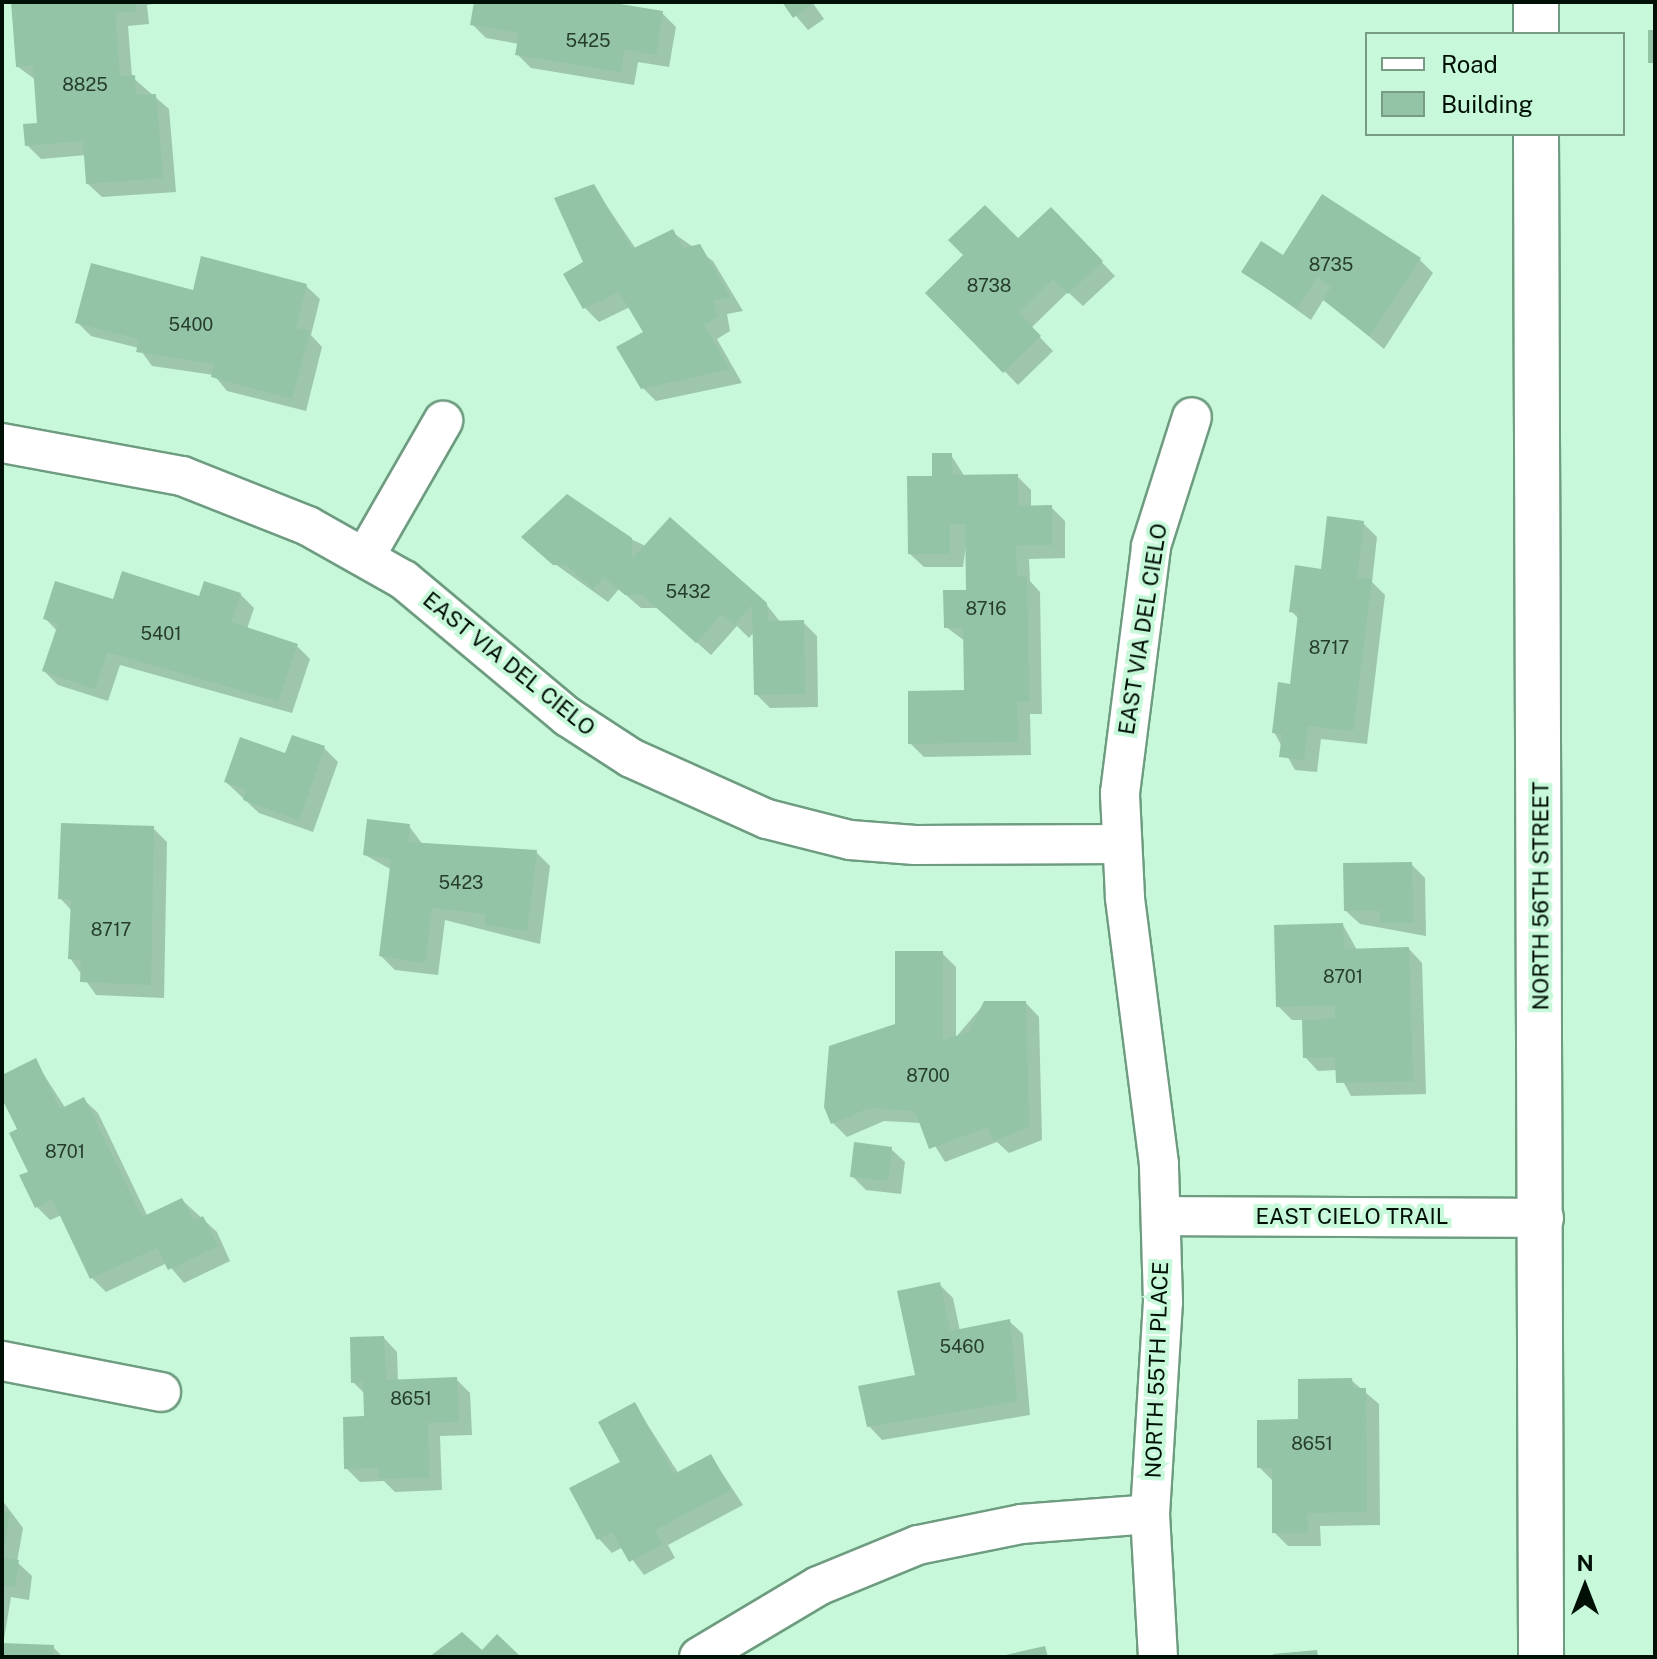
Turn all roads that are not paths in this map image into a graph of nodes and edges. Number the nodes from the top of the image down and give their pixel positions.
1 (1536, 2) edge
2 (1536, 32) edge
3 (1536, 136) edge
4 (1192, 417) dead end
5 (443, 421) dead end
6 (2, 443) edge
7 (366, 555) junction
8 (1121, 844) junction
9 (1161, 1216) junction
10 (1544, 1218) junction
11 (2, 1361) edge
12 (161, 1392) dead end
13 (1150, 1514) junction
14 (699, 1657) edge
15 (1158, 1657) edge
16 (1541, 1657) edge

1 - 2 street
3 - 10 street, NORTH 56TH STREET
4 - 8 street, EAST VIA DEL CIELO
5 - 7 street
6 - 7 street, EAST VIA DEL CIELO
7 - 8 street, EAST VIA DEL CIELO
8 - 9 street, NORTH 55TH PLACE
9 - 10 street, EAST CIELO TRAIL
9 - 13 street, NORTH 55TH PLACE
10 - 16 street, NORTH 56TH STREET
11 - 12 street
13 - 14 street
13 - 15 street, NORTH 55TH PLACE

